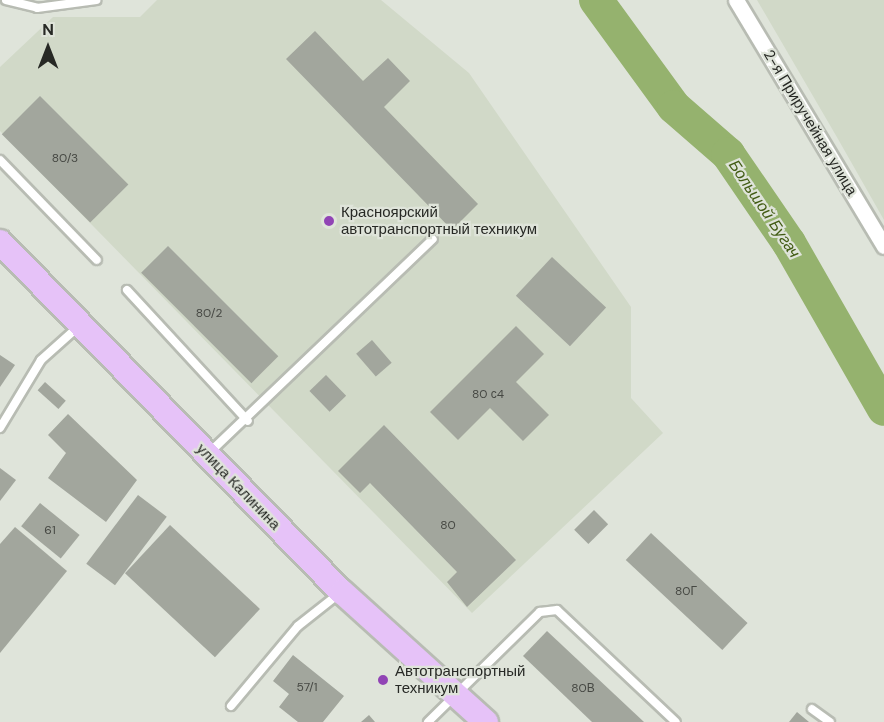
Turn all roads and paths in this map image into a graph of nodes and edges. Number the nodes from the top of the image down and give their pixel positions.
1 (6, 0) edge
2 (96, 0) edge
3 (736, 0) edge
4 (0, 160) edge
5 (433, 239) dead end
6 (0, 243) edge
7 (884, 246) edge
8 (98, 260) dead end
9 (127, 290) dead end
10 (81, 325) junction
11 (248, 421) junction
12 (0, 428) edge
13 (206, 455) junction
14 (342, 592) junction
15 (456, 694) junction
16 (231, 705) dead end
17 (812, 709) dead end
18 (428, 722) edge
19 (486, 722) edge
20 (676, 722) edge
21 (830, 722) edge

1 - 2 lane
3 - 7 street, 2-я Приручейная улица
4 - 8 lane
5 - 11 lane
6 - 10 main road, улица Калинина
9 - 11 lane
10 - 12 lane
10 - 13 main road, улица Калинина
11 - 13 lane
13 - 14 main road, улица Калинина
14 - 15 main road, улица Калинина
14 - 16 lane
15 - 18 lane
15 - 19 main road, улица Калинина
15 - 20 lane
17 - 21 lane

